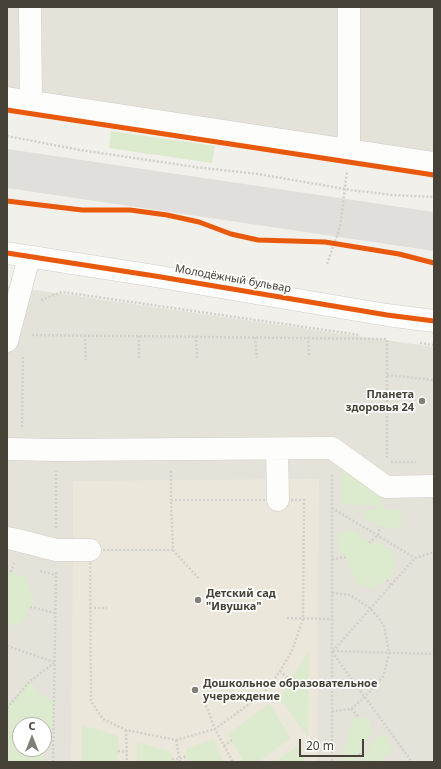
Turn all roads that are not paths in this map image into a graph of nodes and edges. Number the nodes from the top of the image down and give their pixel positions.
1 (30, 7) edge
2 (349, 7) edge
3 (7, 98) edge
4 (31, 102) junction
5 (348, 159) junction
6 (434, 163) edge
7 (7, 252) edge
8 (29, 257) junction
9 (7, 260) edge
10 (434, 321) edge
11 (13, 337) edge
12 (7, 449) edge
13 (277, 449) junction
14 (434, 486) edge
15 (278, 500) road end
16 (7, 538) edge
17 (90, 550) road end

1 - 4 street
2 - 5 street
3 - 4 street
4 - 5 street
5 - 6 street
7 - 8 street, Молодёжный бульвар
8 - 9 street, Молодёжный бульвар
8 - 10 street, Молодёжный бульвар
8 - 11 street
12 - 13 street
13 - 14 street
13 - 15 street
16 - 17 street

